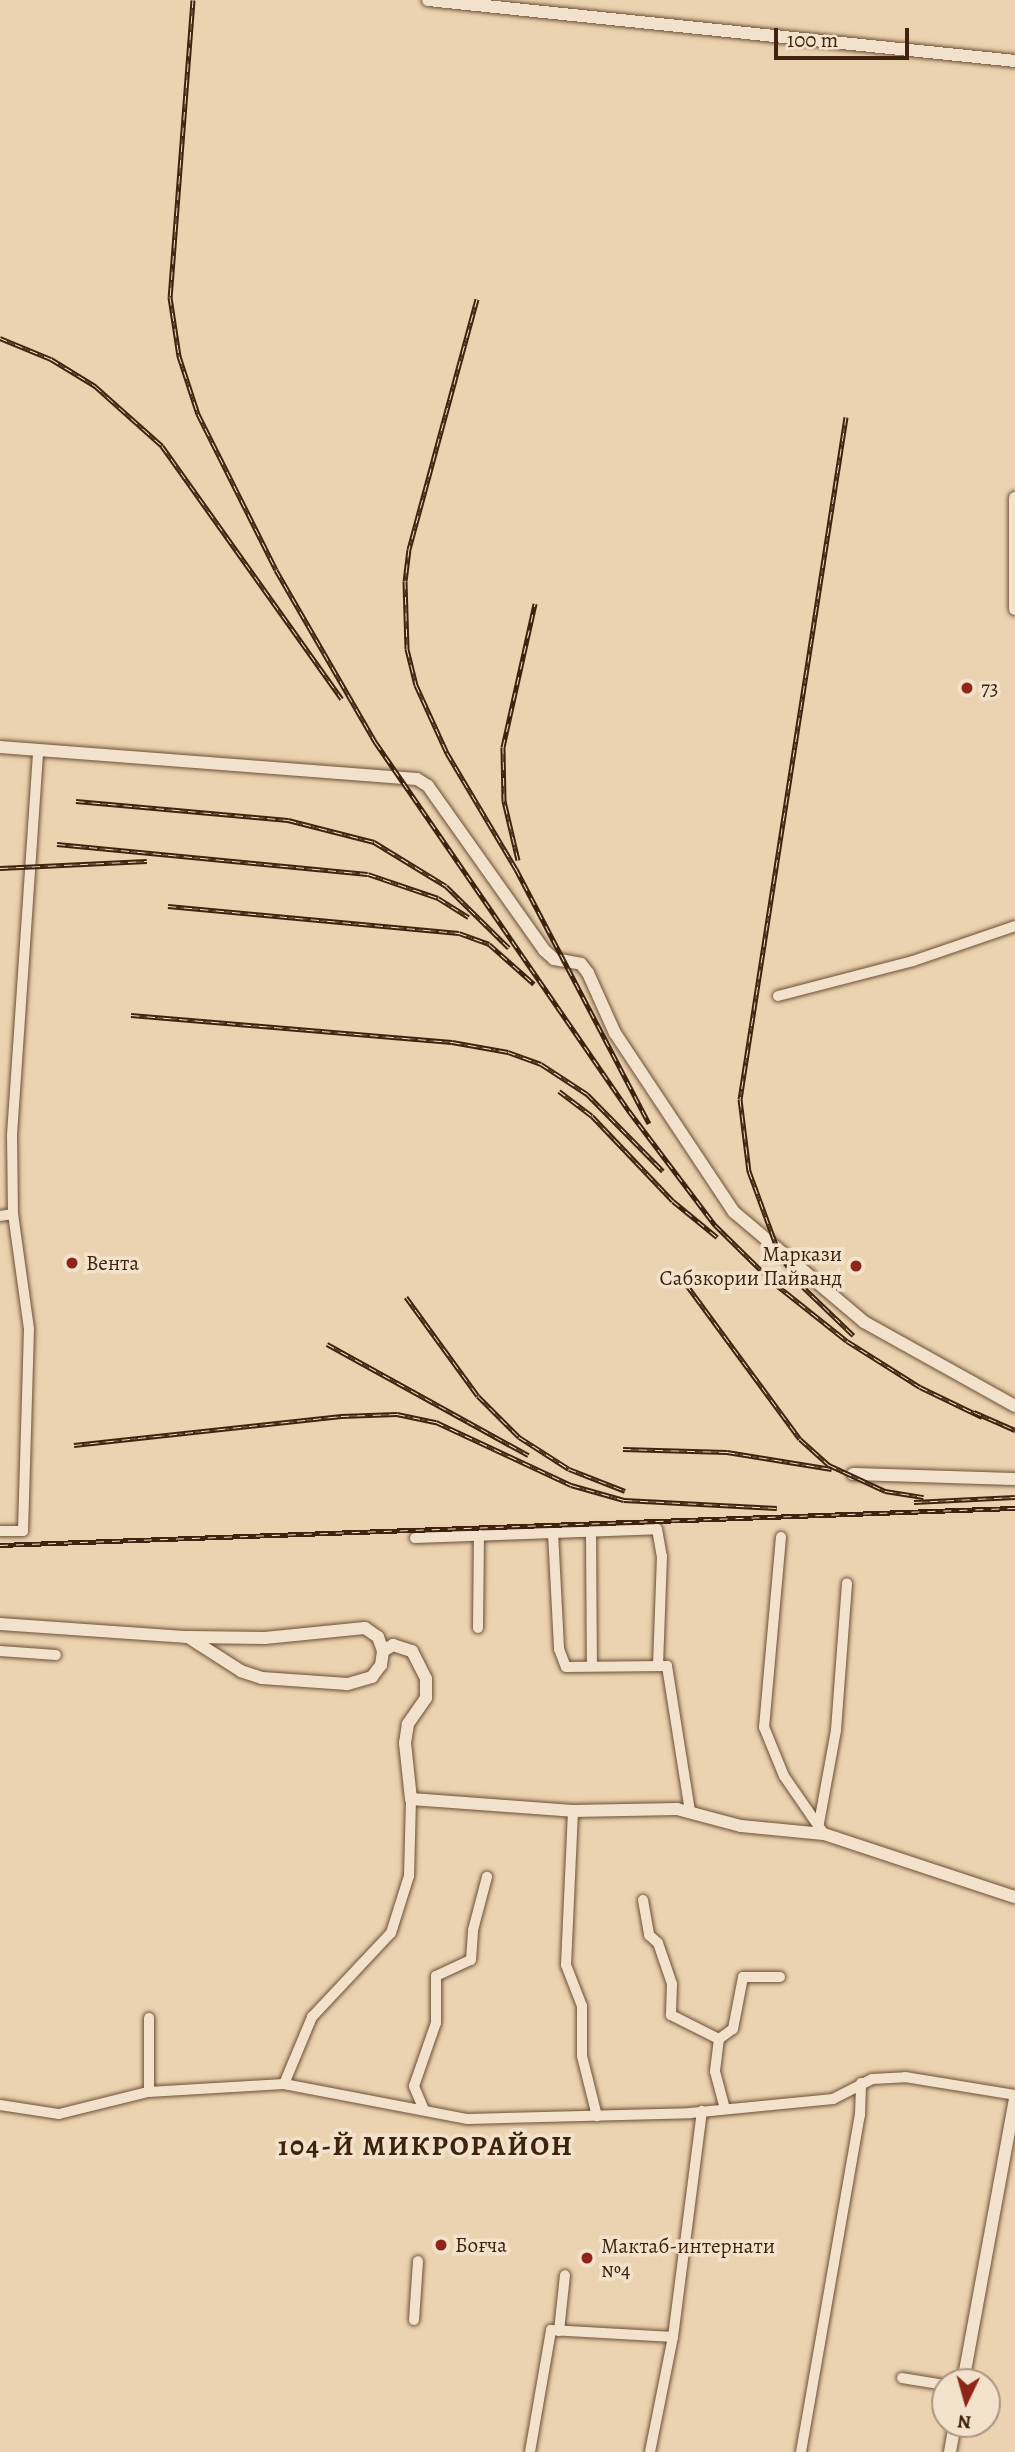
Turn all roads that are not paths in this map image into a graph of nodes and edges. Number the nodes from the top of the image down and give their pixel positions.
1 (428, 0) edge
2 (1015, 61) edge
3 (1015, 498) edge
4 (1015, 609) edge
5 (0, 747) edge
6 (38, 750) junction
7 (1015, 926) edge
8 (778, 996) dead end
9 (13, 1214) junction
10 (0, 1216) edge
11 (1015, 1406) edge
12 (853, 1474) dead end
13 (1015, 1479) edge
14 (0, 1531) edge
15 (591, 1532) junction
16 (553, 1534) junction
17 (479, 1535) junction
18 (781, 1537) dead end
19 (415, 1538) dead end
20 (847, 1583) dead end
21 (0, 1624) edge
22 (478, 1628) dead end
23 (188, 1637) junction
24 (0, 1651) edge
25 (383, 1651) junction
26 (56, 1655) dead end
27 (658, 1666) junction
28 (592, 1667) junction
29 (411, 1799) junction
30 (573, 1811) junction
31 (690, 1812) junction
32 (822, 1828) junction
33 (487, 1877) dead end
34 (1015, 1896) edge
35 (643, 1900) dead end
36 (780, 1977) dead end
37 (149, 2018) dead end
38 (719, 2039) junction
39 (862, 2083) junction
40 (284, 2084) junction
41 (149, 2092) junction
42 (1015, 2096) edge
43 (0, 2105) edge
44 (724, 2109) junction
45 (424, 2110) junction
46 (702, 2111) junction
47 (597, 2116) junction
48 (418, 2261) dead end
49 (565, 2275) dead end
50 (414, 2320) dead end
51 (558, 2330) junction
52 (673, 2337) junction
53 (966, 2368) edge
54 (902, 2378) dead end
55 (931, 2383) edge
56 (530, 2452) edge
57 (650, 2452) edge
58 (801, 2452) edge

1 - 2 street
3 - 4 street
5 - 6 street
6 - 9 street
6 - 11 street
7 - 8 street
9 - 10 street
9 - 14 street
12 - 13 street
15 - 16 street
15 - 27 street
15 - 28 street
16 - 17 street
16 - 28 street
17 - 19 street
17 - 22 street
18 - 32 street
20 - 32 street
21 - 23 street
23 - 25 street
23 - 25 street
24 - 26 street
25 - 29 street
27 - 28 street
27 - 31 street
29 - 30 street
29 - 40 street
30 - 31 street
30 - 47 street
31 - 32 street
32 - 34 street
33 - 45 street
35 - 38 street
36 - 38 street
37 - 41 street
38 - 44 street
39 - 42 street
39 - 44 street
39 - 58 street
40 - 41 street
40 - 45 street
41 - 43 street
42 - 53 street
44 - 46 street
45 - 47 street
46 - 47 street
46 - 52 street
48 - 50 street
49 - 51 street
51 - 52 street
51 - 56 street
52 - 57 street
54 - 55 street

